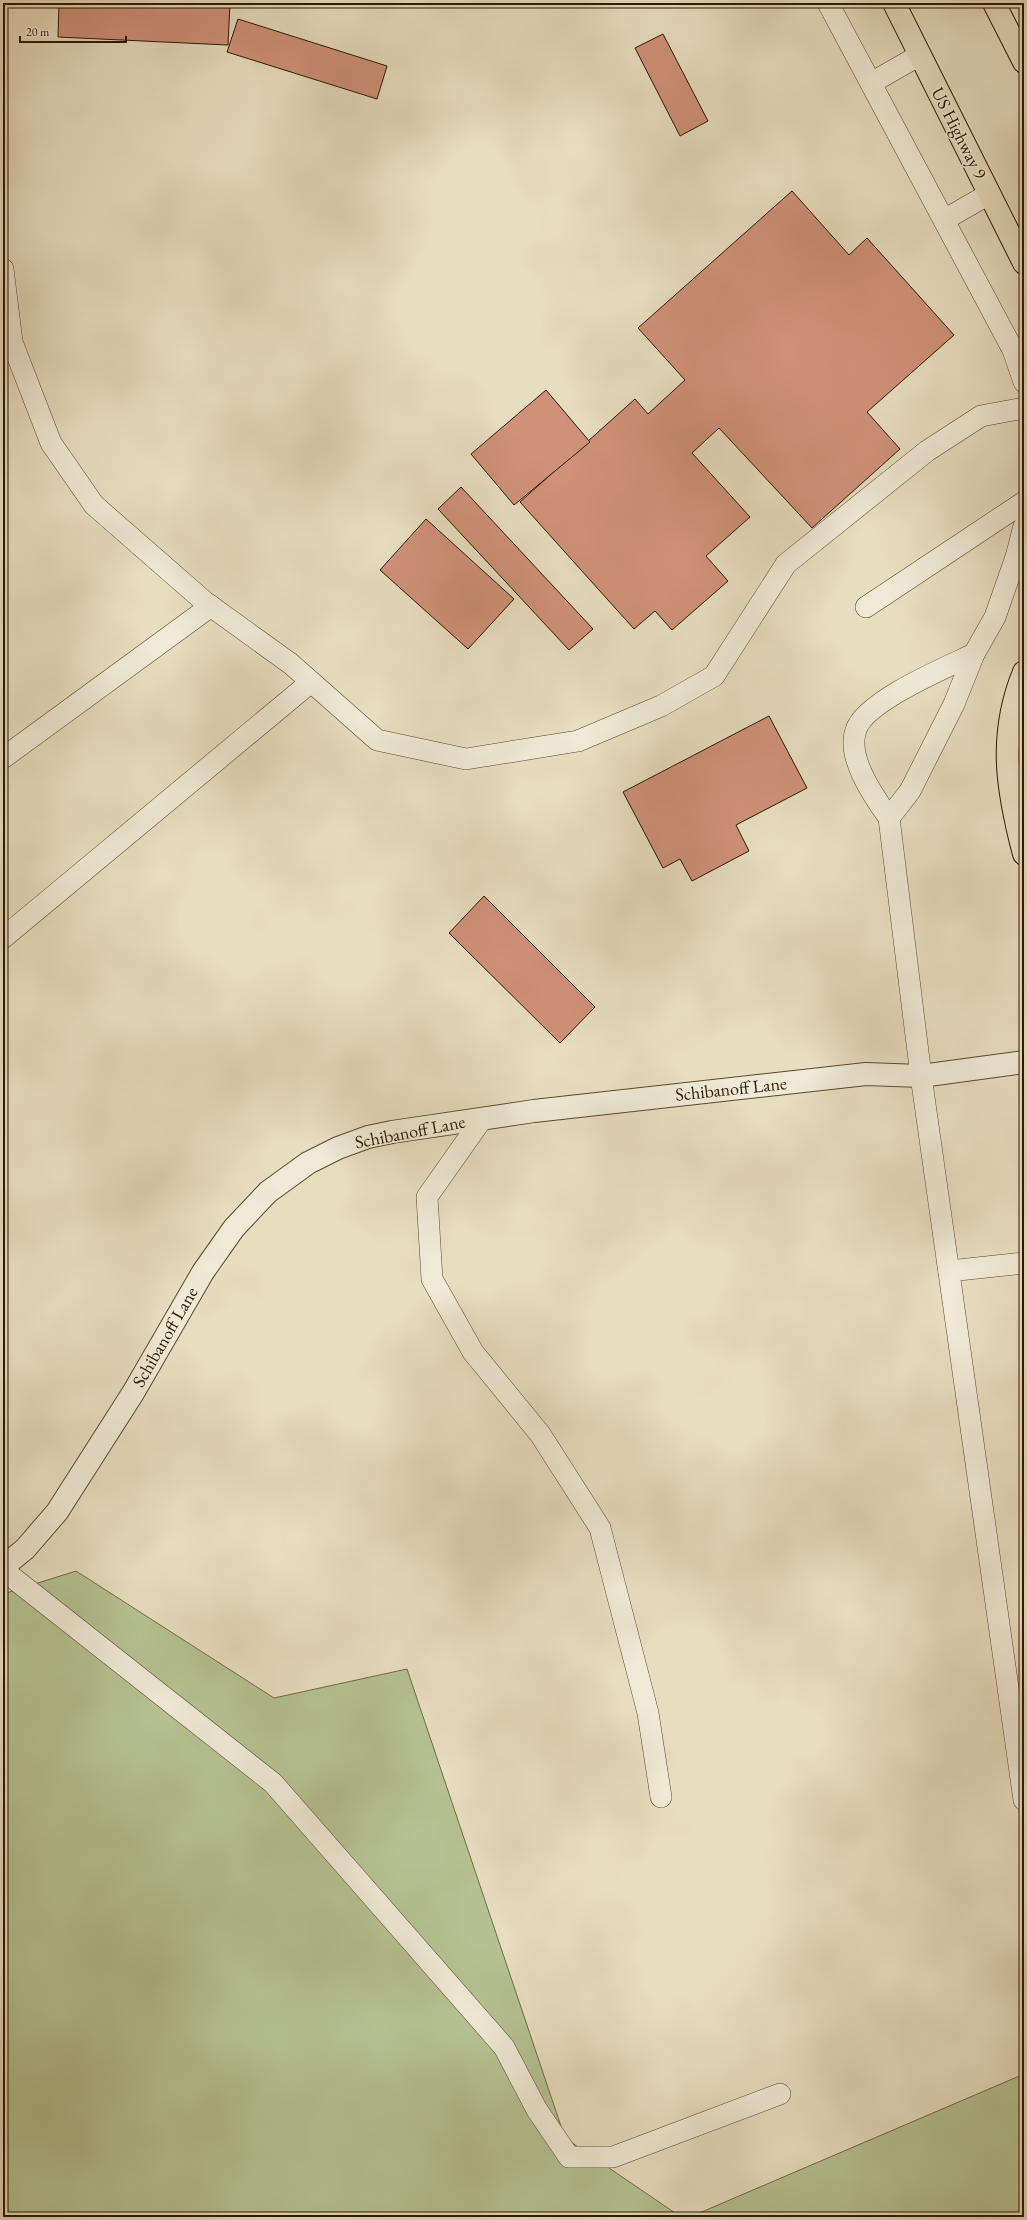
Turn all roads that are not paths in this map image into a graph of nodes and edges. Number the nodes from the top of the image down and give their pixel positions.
1 (828, 3) edge
2 (894, 3) edge
3 (994, 3) edge
4 (920, 55) junction
5 (1024, 62) edge
6 (871, 83) junction
7 (989, 194) junction
8 (944, 220) junction
9 (1024, 263) edge
10 (3, 269) edge
11 (1024, 382) edge
12 (1024, 408) edge
13 (1024, 502) edge
14 (1024, 526) edge
15 (211, 606) junction
16 (866, 607) dead end
17 (974, 654) junction
18 (1024, 672) edge
19 (311, 682) junction
20 (3, 758) edge
21 (889, 818) junction
22 (1024, 854) edge
23 (3, 938) edge
24 (1024, 1062) edge
25 (921, 1076) junction
26 (482, 1119) junction
27 (1024, 1263) edge
28 (949, 1271) junction
29 (3, 1567) edge
30 (3, 1570) edge
31 (1020, 1742) edge
32 (661, 1797) dead end
33 (1024, 1800) edge
34 (780, 2094) dead end

1 - 6 lane
2 - 4 highway, US Highway 9
3 - 5 highway
4 - 6 lane
4 - 7 highway, US Highway 9
6 - 8 lane
7 - 8 lane
7 - 9 highway, US Highway 9
8 - 11 lane
10 - 15 lane
12 - 19 lane
13 - 16 lane
14 - 17 lane
15 - 19 lane
15 - 20 lane
17 - 21 lane
17 - 21 lane
18 - 22 highway
19 - 23 lane
21 - 25 lane
24 - 25 street, Schibanoff Lane
25 - 26 street, Schibanoff Lane
25 - 28 lane
26 - 29 street, Schibanoff Lane
26 - 32 lane
27 - 28 lane
28 - 31 lane
30 - 34 lane
31 - 33 lane

